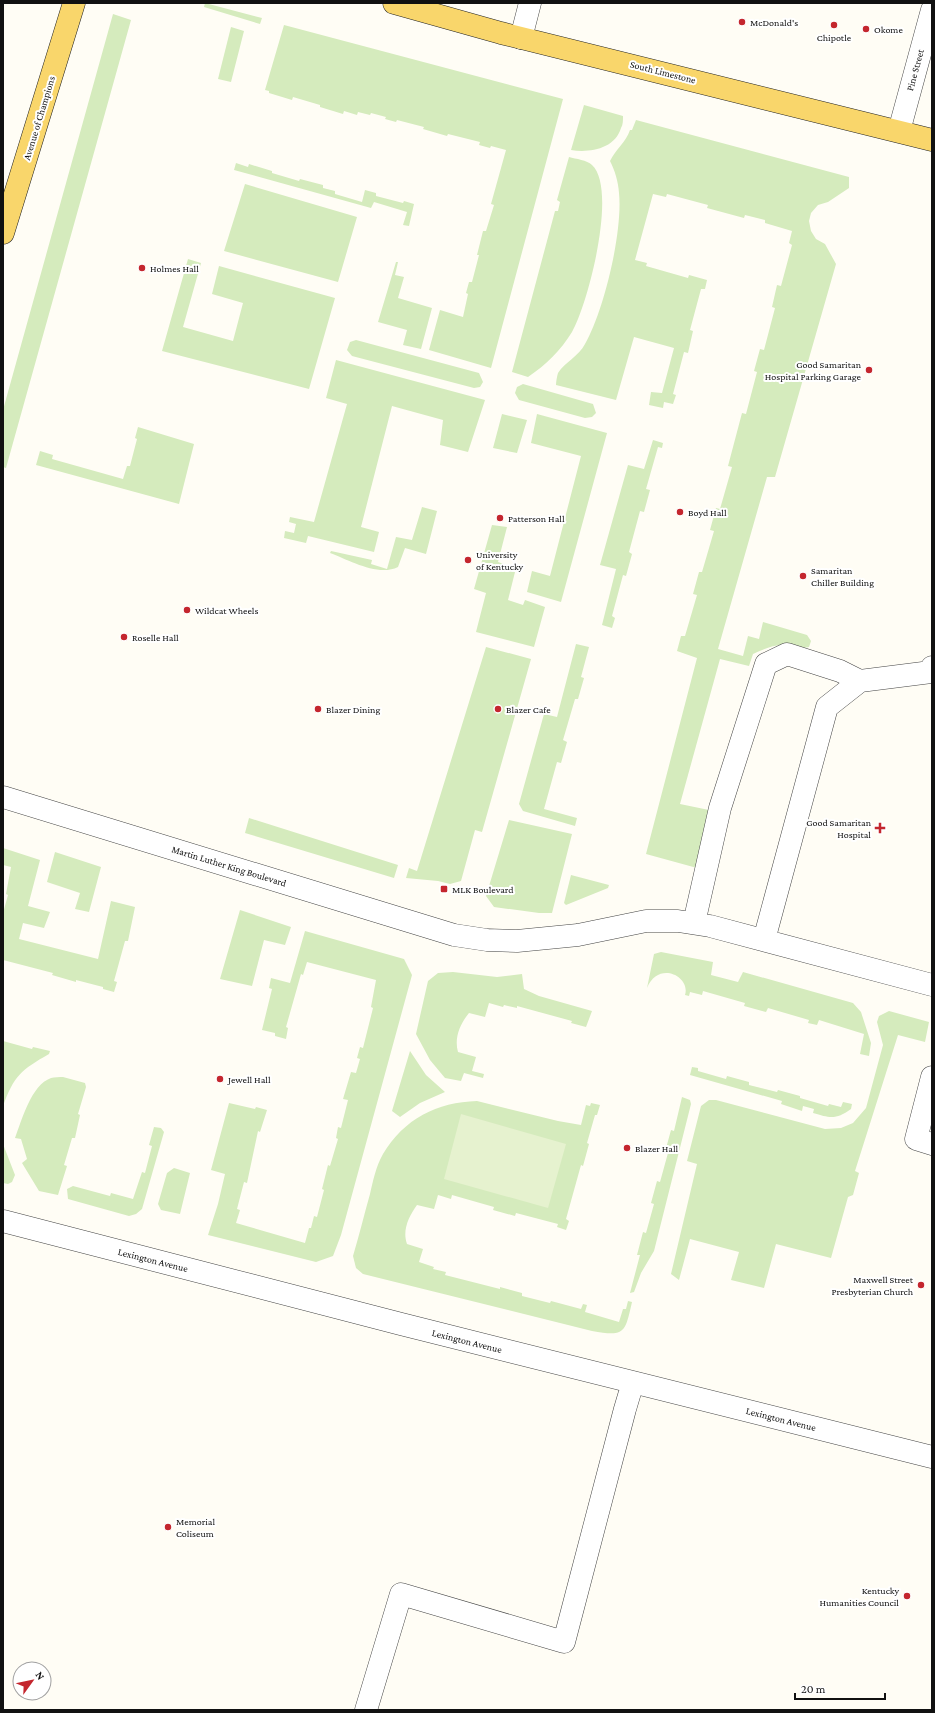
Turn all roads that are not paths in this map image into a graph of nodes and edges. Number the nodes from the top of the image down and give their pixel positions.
1 (74, 3) edge
2 (394, 3) edge
3 (530, 3) edge
4 (932, 10) edge
5 (521, 38) junction
6 (899, 131) junction
7 (932, 140) edge
8 (3, 233) edge
9 (932, 667) edge
10 (860, 681) junction
11 (3, 797) edge
12 (694, 923) junction
13 (764, 940) junction
14 (932, 985) edge
15 (932, 1077) edge
16 (932, 1144) edge
17 (3, 1221) edge
18 (633, 1382) junction
19 (932, 1457) edge
20 (366, 1710) edge

1 - 8 main road, Avenue of Champions
2 - 5 main road, South Limestone
3 - 5 street
4 - 6 street, Pine Street
5 - 6 main road, South Limestone
6 - 7 main road, South Limestone
9 - 10 street
10 - 12 street
10 - 13 street
11 - 12 street, Martin Luther King Boulevard
12 - 13 street, Martin Luther King Boulevard
13 - 14 street, Martin Luther King Boulevard
15 - 16 street
17 - 18 street, Lexington Avenue
18 - 19 street, Lexington Avenue
18 - 20 street

